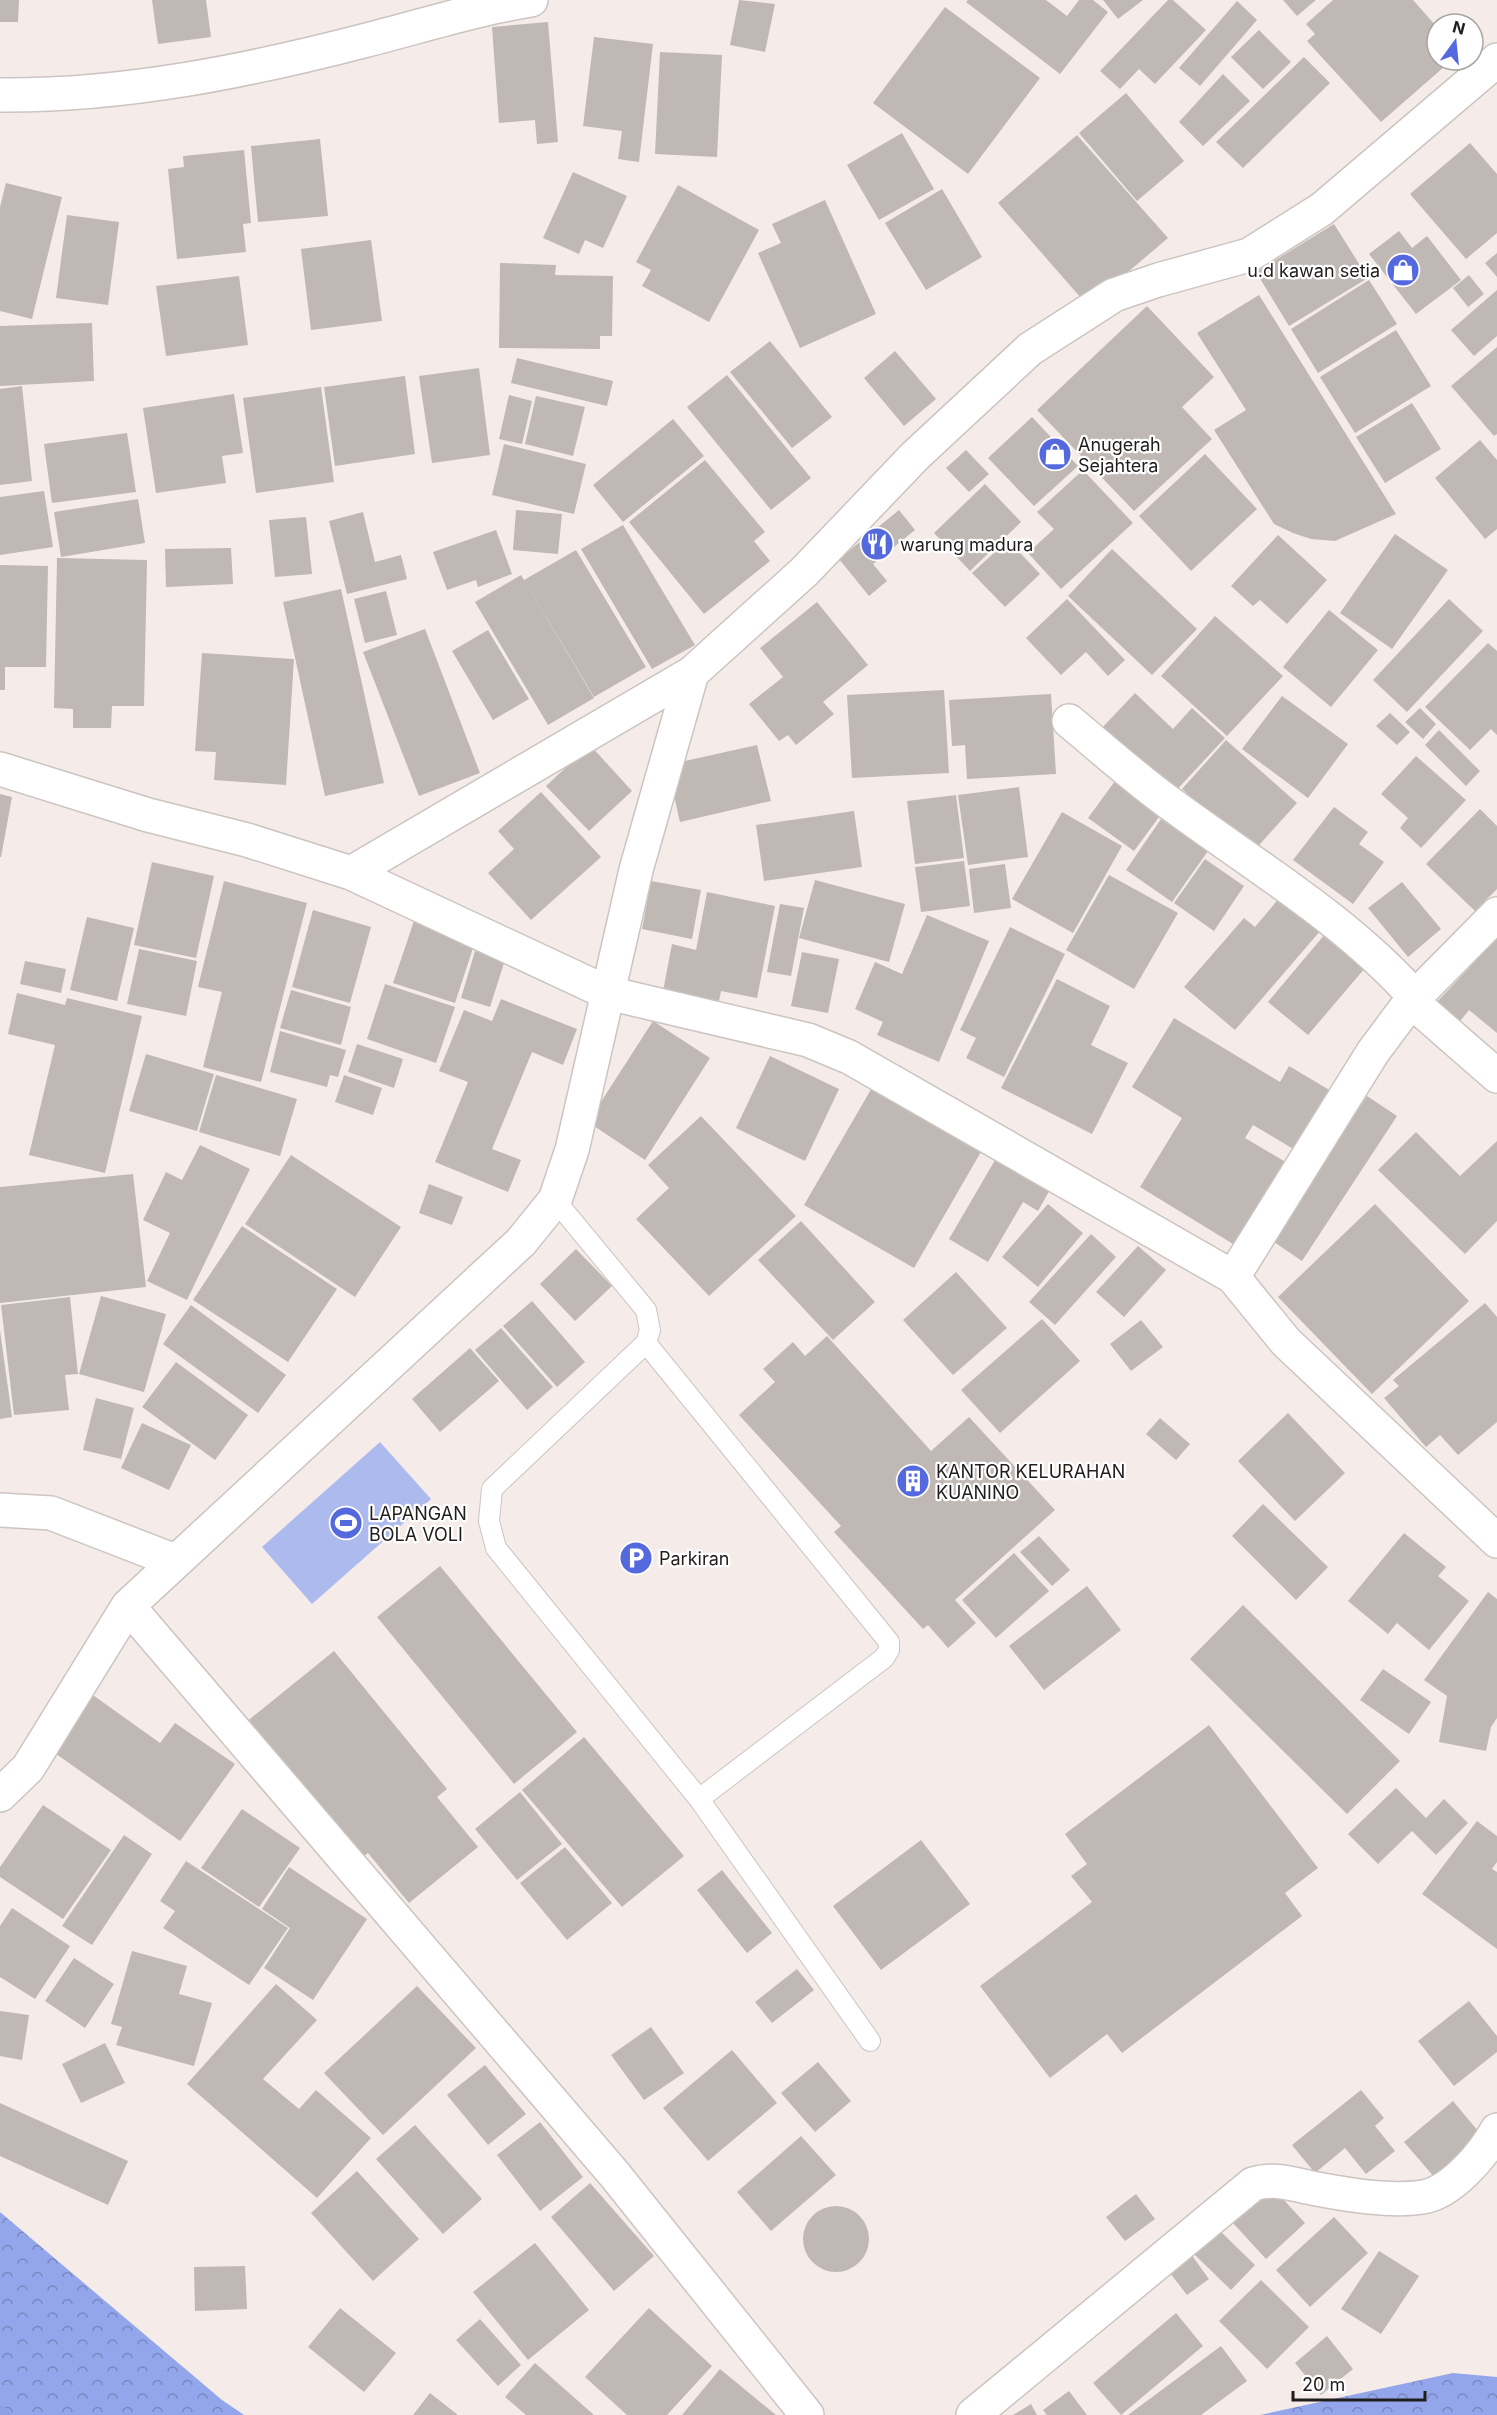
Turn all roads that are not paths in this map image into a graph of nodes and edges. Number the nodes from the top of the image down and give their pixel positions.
1 (531, 0) edge
2 (1497, 60) edge
3 (0, 95) edge
4 (692, 673) junction
5 (1069, 721) dead end
6 (0, 769) edge
7 (351, 873) junction
8 (1497, 914) edge
9 (608, 993) junction
10 (1413, 999) junction
11 (1497, 1076) edge
12 (555, 1200) junction
13 (1233, 1277) junction
14 (646, 1343) junction
15 (0, 1510) edge
16 (1497, 1541) edge
17 (174, 1561) junction
18 (128, 1606) junction
19 (0, 1795) edge
20 (699, 1799) junction
21 (870, 2041) dead end
22 (1497, 2130) edge
23 (807, 2415) edge
24 (973, 2415) edge

1 - 3 street
2 - 4 street
4 - 7 street
4 - 9 street
5 - 10 street
6 - 7 street
7 - 9 street
8 - 10 street
9 - 12 street
9 - 13 street
10 - 11 street
10 - 13 street
12 - 14 lane
12 - 17 street
13 - 16 street
14 - 20 lane
14 - 20 lane
15 - 17 street
17 - 18 street
18 - 19 street
18 - 23 street
20 - 21 lane
22 - 24 street

